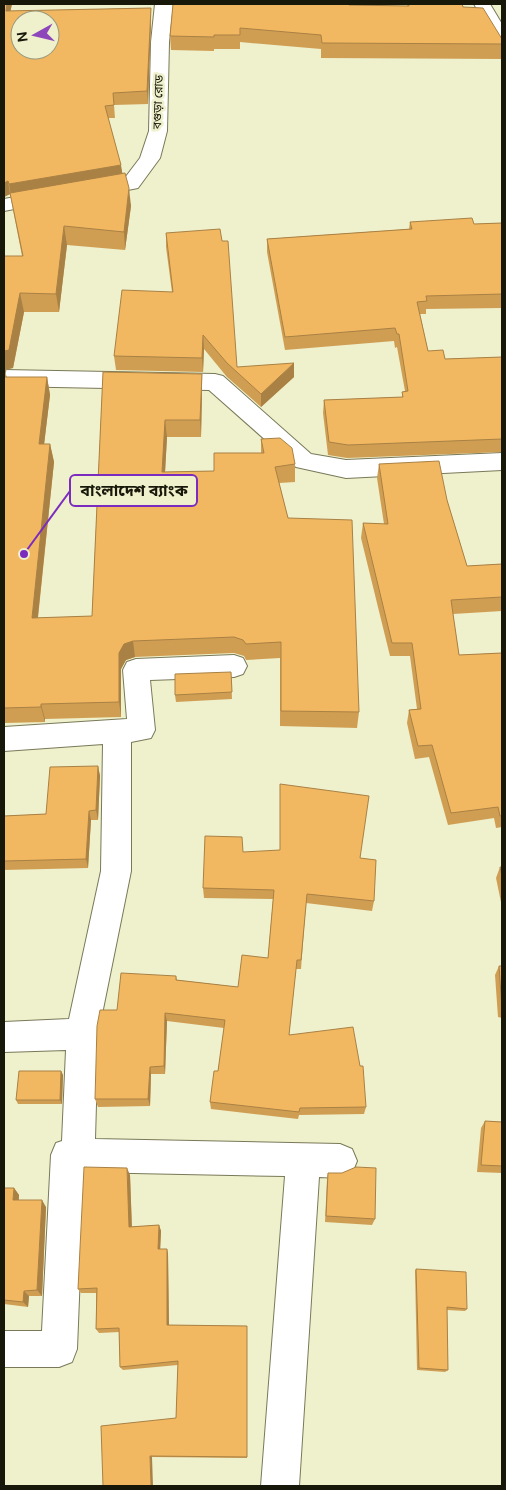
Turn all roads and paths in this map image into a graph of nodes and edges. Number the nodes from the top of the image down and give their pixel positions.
1 (164, 4) edge
2 (482, 4) edge
3 (502, 38) edge
4 (4, 205) edge
5 (4, 378) edge
6 (502, 462) edge
7 (234, 666) dead end
8 (117, 731) junction
9 (4, 739) edge
10 (82, 1034) junction
11 (4, 1038) edge
12 (78, 1155) junction
13 (303, 1160) junction
14 (340, 1161) dead end
15 (4, 1349) edge
16 (280, 1486) edge

1 - 4 street, বগুড়া রোড
2 - 3 street
5 - 6 street
7 - 8 street
8 - 9 street
8 - 10 street
10 - 11 street
10 - 12 street
12 - 13 street
12 - 15 street
13 - 14 street
13 - 16 street

